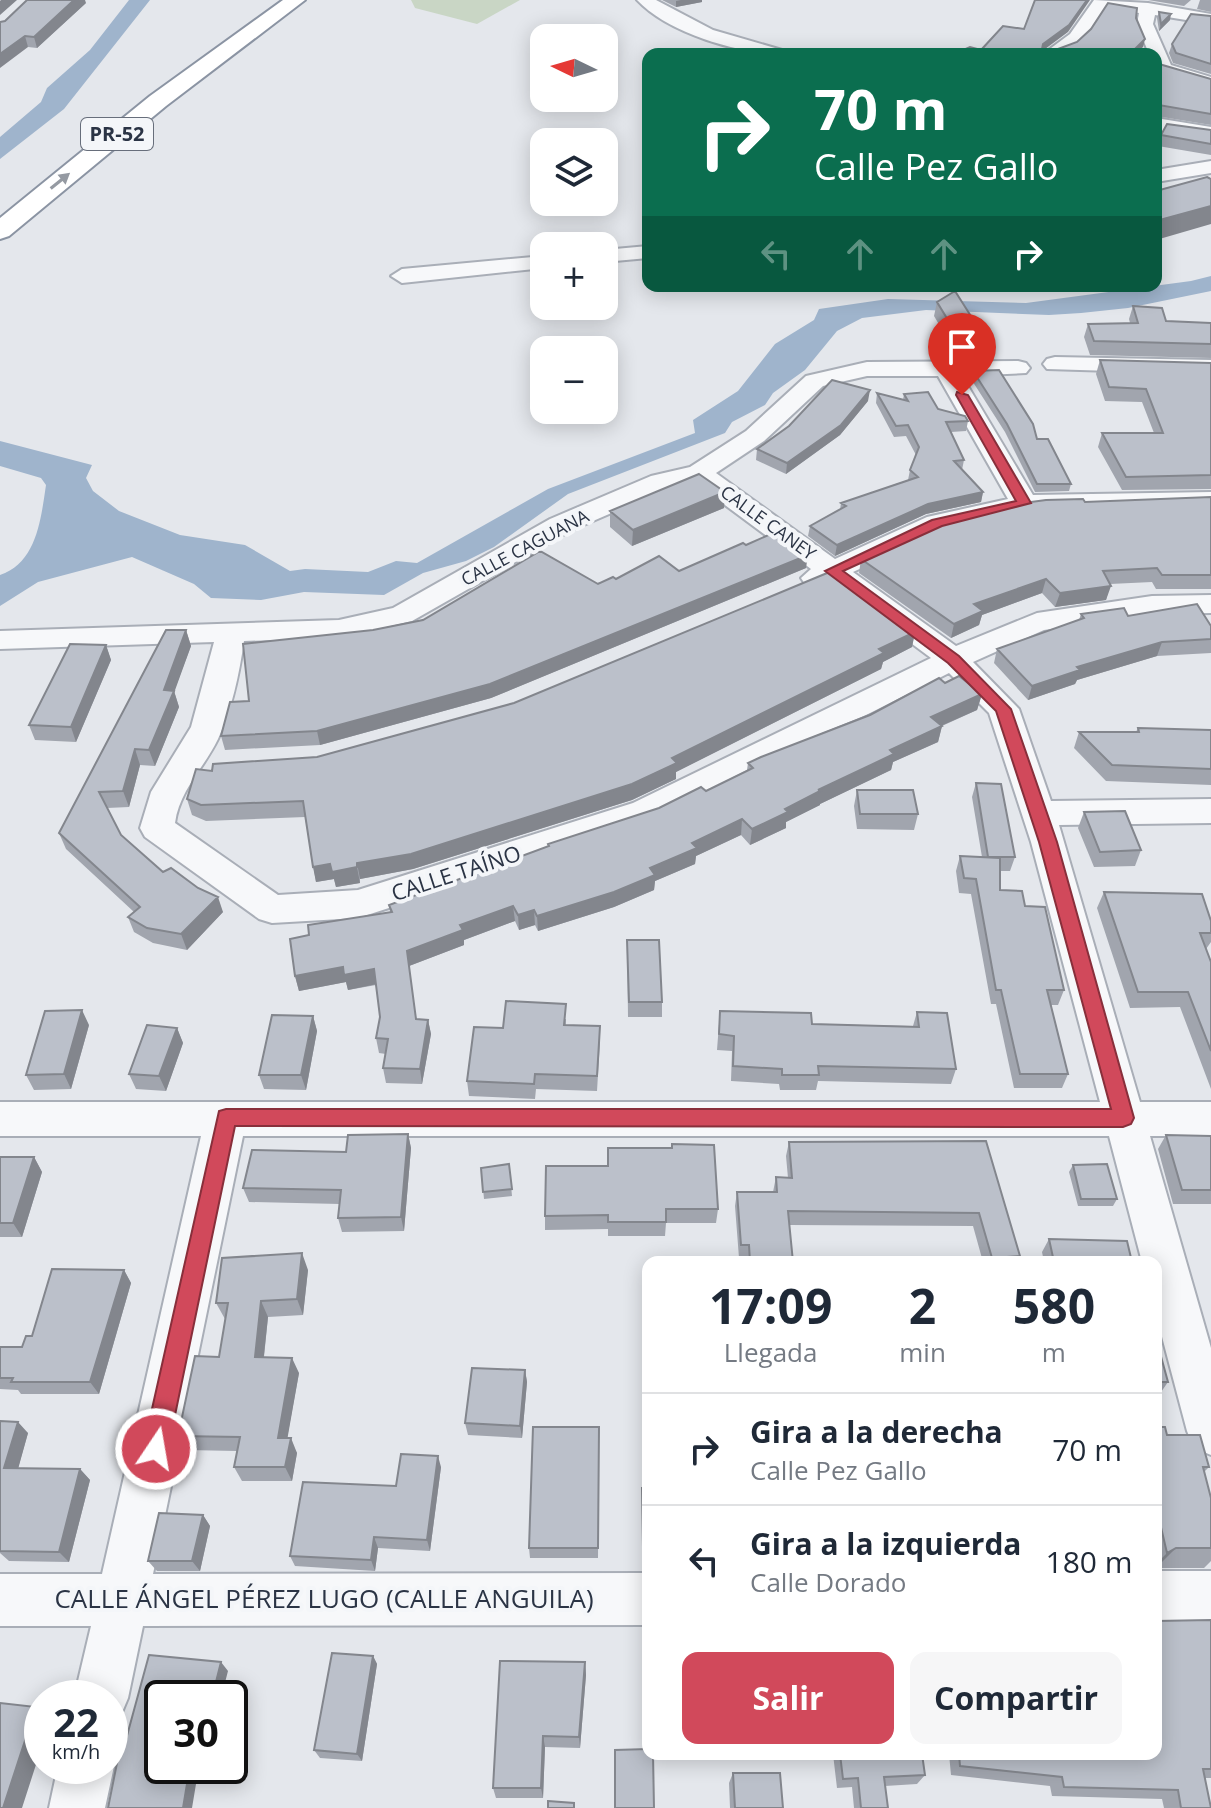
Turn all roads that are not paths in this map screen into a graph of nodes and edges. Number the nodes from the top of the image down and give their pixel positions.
1 (295, 0) edge
2 (645, 0) edge
3 (1148, 8) junction
4 (1211, 19) edge
5 (751, 48) edge
6 (1060, 48) edge
7 (1155, 48) edge
8 (1162, 63) edge
9 (1211, 83) edge
10 (1162, 125) edge
11 (1211, 133) edge
12 (1211, 167) edge
13 (1162, 175) edge
14 (0, 231) edge
15 (642, 253) edge
16 (618, 255) edge
17 (530, 263) edge
18 (402, 276) dead end
19 (1055, 364) dead end
20 (1211, 367) edge
21 (946, 368) junction
22 (1018, 368) dead end
23 (699, 473) junction
24 (1211, 500) edge
25 (1024, 503) junction
26 (833, 571) junction
27 (790, 589) edge
28 (1211, 604) edge
29 (231, 632) junction
30 (0, 640) edge
31 (953, 659) junction
32 (1211, 811) edge
33 (1039, 813) junction
34 (226, 1118) junction
35 (1123, 1118) junction
36 (0, 1119) edge
37 (1211, 1119) edge
38 (1162, 1256) edge
39 (1162, 1257) edge
40 (1211, 1431) edge
41 (1162, 1597) edge
42 (1211, 1597) edge
43 (642, 1599) edge
44 (0, 1600) edge
45 (123, 1600) junction
46 (105, 1680) edge
47 (82, 1784) edge
48 (77, 1808) edge

14 -> 1 highway, PR-52
2 - 5 street
3 - 4 street
3 - 6 street
3 - 7 street
8 - 9 street
10 - 11 street
12 - 13 street
15 - 16 street
17 - 18 street
19 - 20 street
21 - 22 street, CALLE CAGUANA
21 - 23 street, CALLE CAGUANA
21 - 25 street
23 - 26 street, CALLE CANEY
23 - 29 street, CALLE CAGUANA
24 - 25 street
25 - 26 street
26 - 27 street
26 - 31 street, CALLE CANEY
28 - 31 street
29 - 30 street, CALLE CAGUANA
29 - 31 street, CALLE TAÍNO
31 - 33 street, CALLE CANEY
32 - 33 street
33 - 35 street, CALLE CANEY
34 - 35 street
34 - 36 street
34 - 45 street
35 - 37 street
35 - 38 street, CALLE CANEY
39 - 40 street, CALLE CANEY
41 - 42 street
43 - 45 street, CALLE ÁNGEL PÉREZ LUGO (CALLE ANGUILA)
44 - 45 street, CALLE ÁNGEL PÉREZ LUGO (CALLE ANGUILA)
45 - 46 street
47 - 48 street

